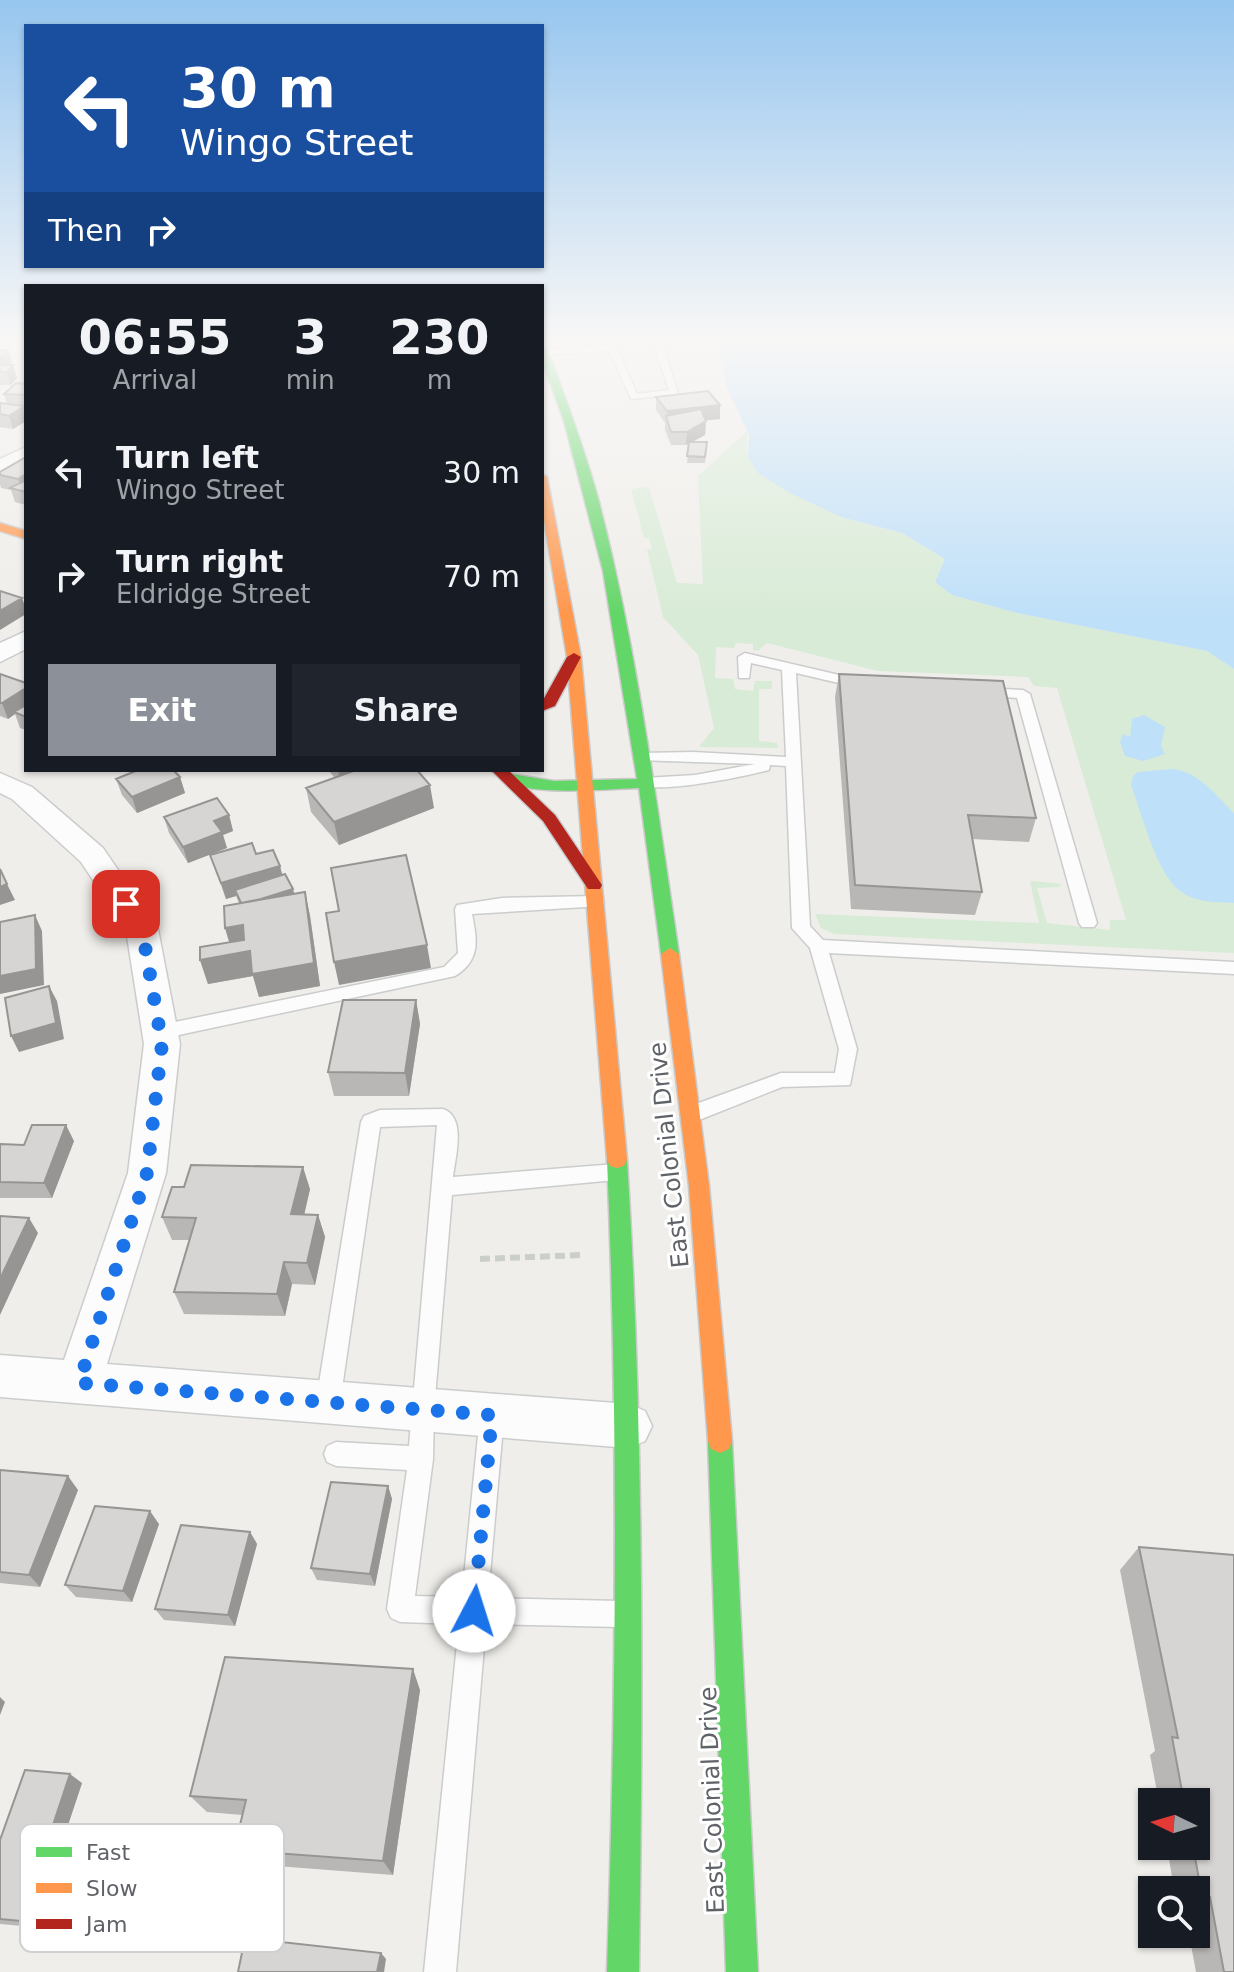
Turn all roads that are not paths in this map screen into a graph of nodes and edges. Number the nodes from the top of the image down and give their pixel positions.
1 (566, 431) edge
2 (24, 454) edge
3 (0, 467) edge
4 (544, 490) edge
5 (0, 527) edge
6 (24, 534) edge
7 (24, 639) edge
8 (0, 654) edge
9 (574, 657) junction
10 (789, 667) junction
11 (744, 675) dead end
12 (880, 689) edge
13 (975, 692) edge
14 (544, 706) edge
15 (634, 758) junction
16 (794, 762) junction
17 (505, 775) edge
18 (0, 782) edge
19 (645, 783) junction
20 (584, 785) junction
21 (595, 894) junction
22 (1088, 923) dead end
23 (818, 946) junction
24 (1234, 968) edge
25 (160, 1032) junction
26 (691, 1115) junction
27 (618, 1172) junction
28 (442, 1187) junction
29 (0, 1376) edge
30 (79, 1383) junction
31 (328, 1402) junction
32 (422, 1410) junction
33 (492, 1415) junction
34 (629, 1426) junction
35 (336, 1454) dead end
36 (421, 1459) junction
37 (474, 1611) junction
38 (628, 1614) junction
39 (440, 1972) edge
40 (623, 1972) edge
41 (742, 1972) edge

1 - 15 main road, East Colonial Drive
2 - 3 street
4 - 9 main road, East Colonial Drive
5 - 6 main road
7 - 8 street
9 - 14 main road
9 - 20 main road, East Colonial Drive
10 - 11 lane
10 - 12 lane
10 - 16 lane
13 - 22 lane
15 - 16 lane
15 - 19 main road, East Colonial Drive
16 - 19 lane
16 - 23 lane
17 - 20 main road
17 - 21 main road
18 - 25 street
19 - 20 main road
19 - 26 main road, East Colonial Drive
20 - 21 main road, East Colonial Drive
21 - 25 lane
21 - 27 main road, East Colonial Drive
23 - 24 lane
23 - 26 lane
25 - 30 street
26 - 41 main road, East Colonial Drive
27 - 28 lane
27 - 34 main road, East Colonial Drive
28 - 31 lane
28 - 32 lane
29 - 30 street
30 - 31 street
31 - 32 street
32 - 33 street
32 - 36 lane
33 - 34 street
33 - 37 lane
34 - 38 main road, East Colonial Drive
35 - 36 lane
36 - 37 lane
37 - 38 lane
37 - 39 lane
38 - 40 main road, East Colonial Drive

